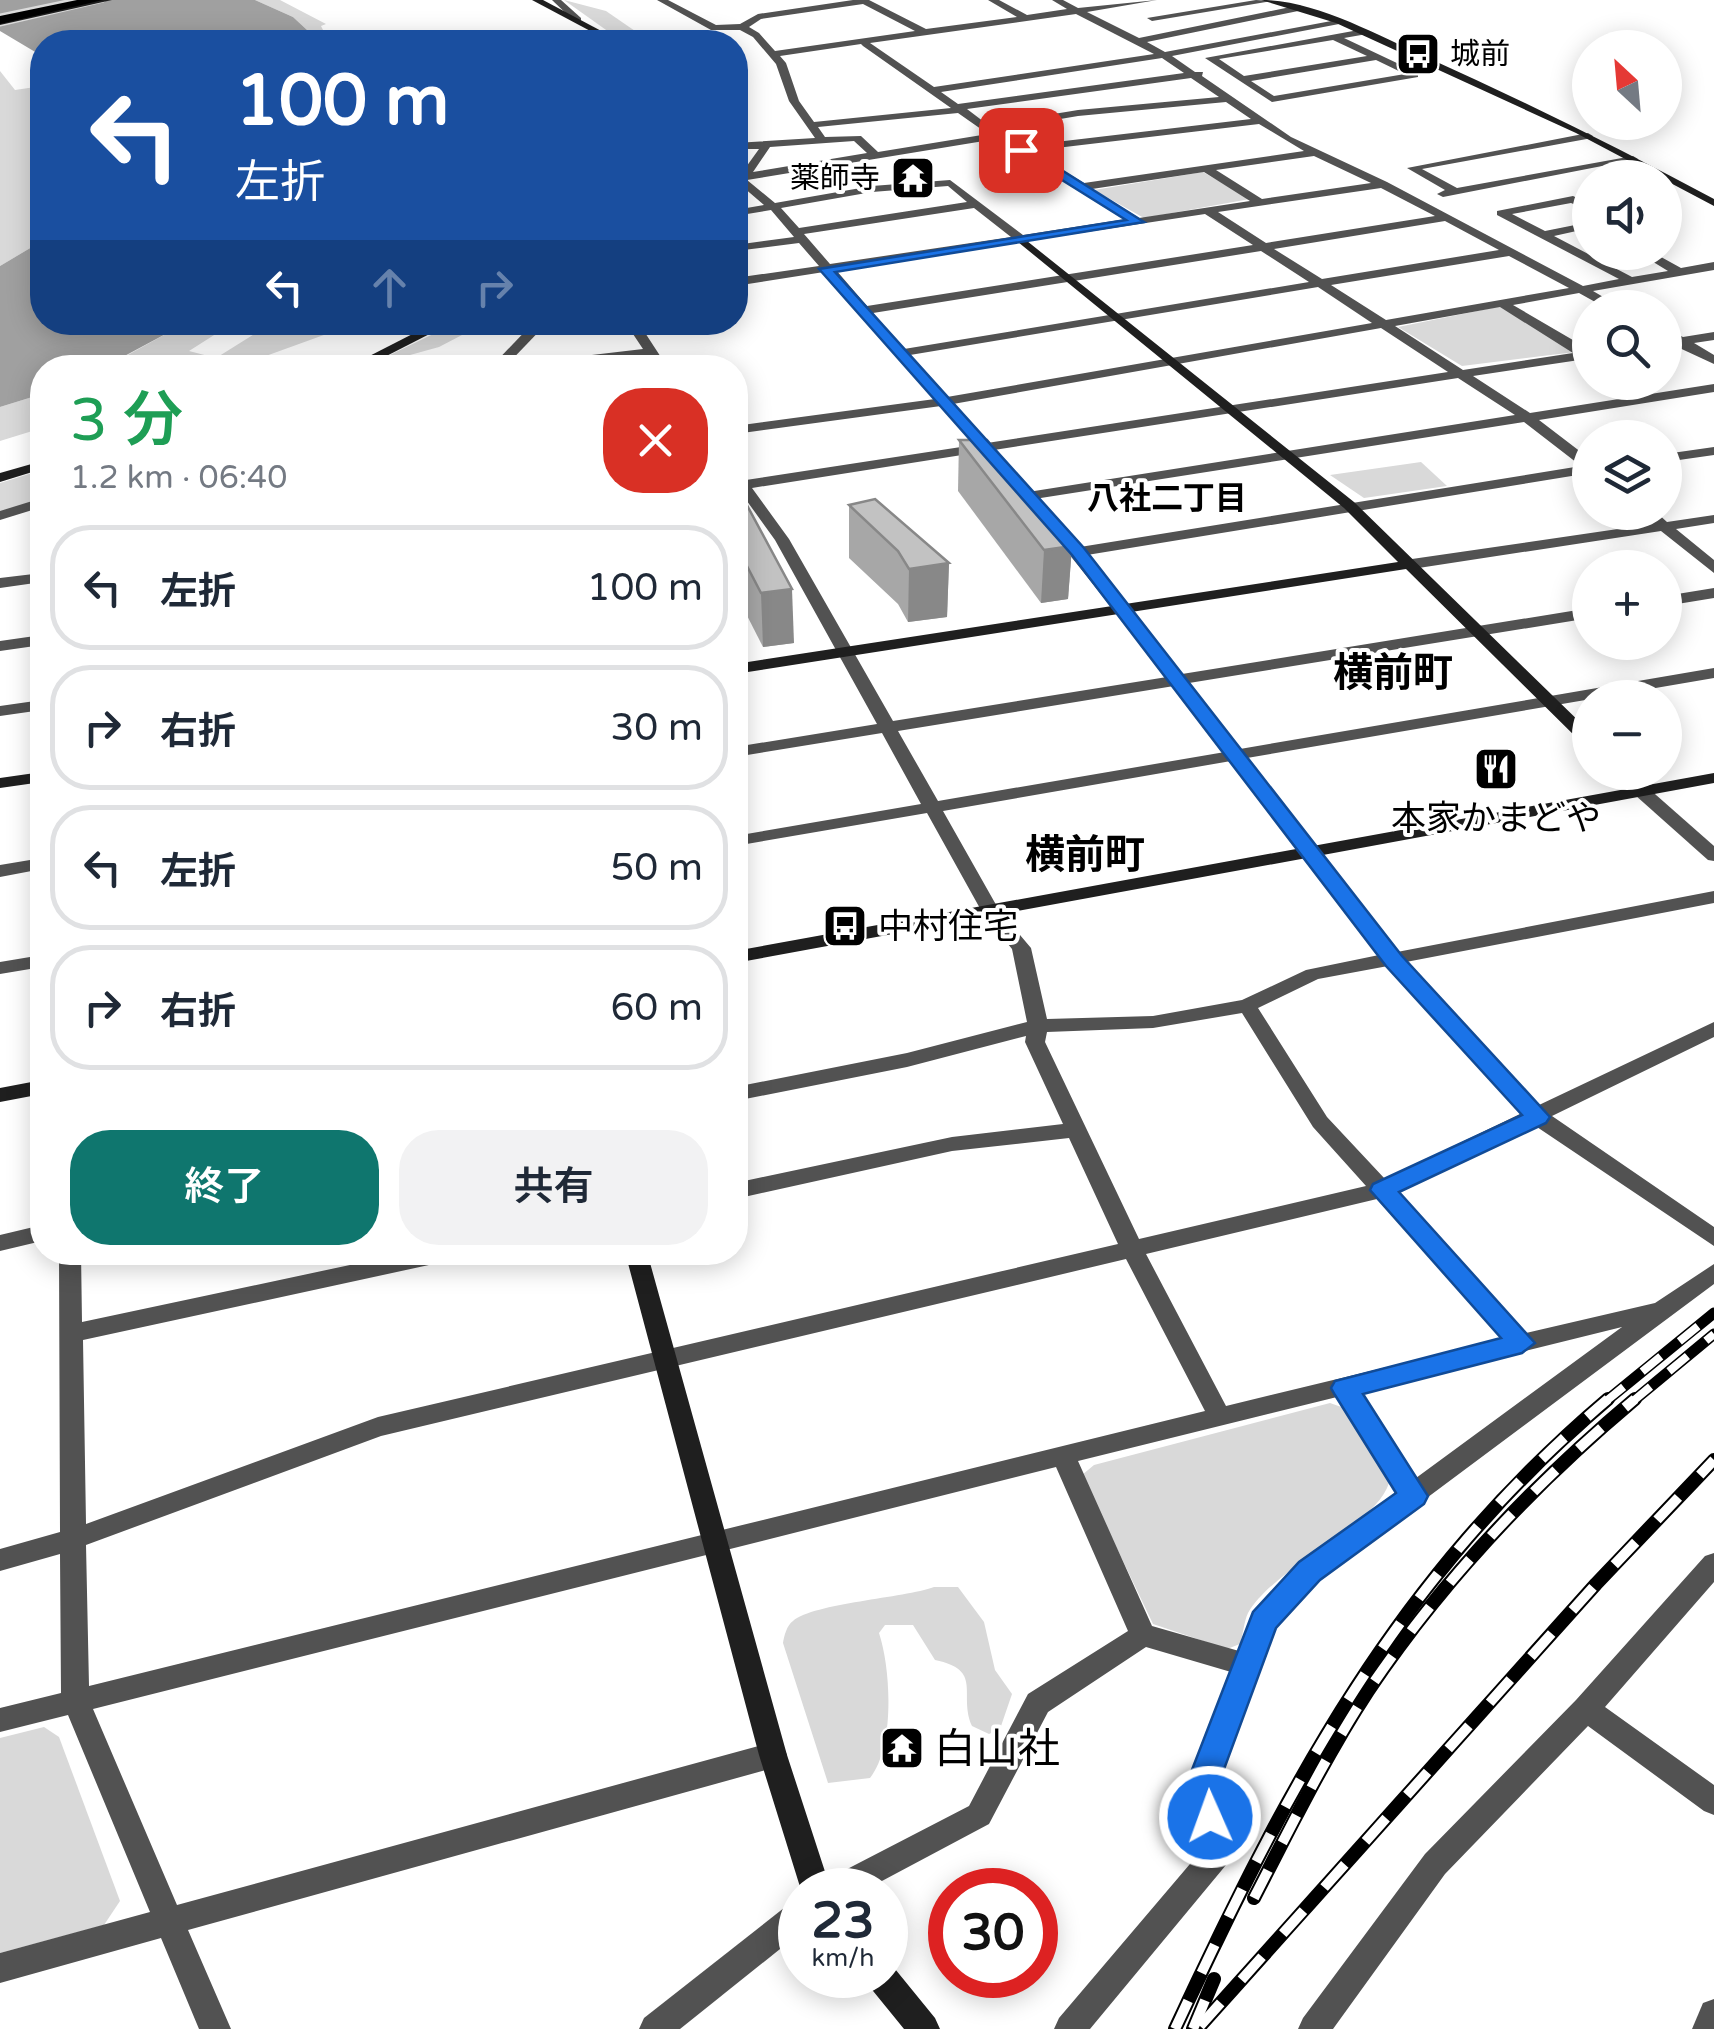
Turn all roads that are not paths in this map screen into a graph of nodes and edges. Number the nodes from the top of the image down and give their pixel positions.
1 (62, 0) edge
2 (73, 0) edge
3 (96, 0) edge
4 (108, 0) edge
5 (536, 0) edge
6 (556, 0) edge
7 (661, 0) edge
8 (882, 0) edge
9 (992, 0) edge
10 (1056, 0) edge
11 (1104, 0) edge
12 (1153, 0) edge
13 (864, 1) edge
14 (1267, 1) edge
15 (1120, 5) junction
16 (1300, 8) junction
17 (1078, 12) junction
18 (0, 17) edge
19 (1152, 18) junction
20 (1028, 19) junction
21 (578, 20) junction
22 (1339, 21) junction
23 (742, 27) junction
24 (596, 30) edge
25 (747, 30) edge
26 (748, 30) edge
27 (1364, 32) junction
28 (928, 34) junction
29 (1180, 34) junction
30 (1334, 38) junction
31 (1135, 42) junction
32 (866, 44) junction
33 (1408, 52) junction
34 (771, 54) junction
35 (1164, 55) junction
36 (1378, 58) junction
37 (1227, 69) junction
38 (1062, 72) junction
39 (1194, 76) junction
40 (1242, 79) junction
41 (936, 90) junction
42 (1095, 90) junction
43 (1228, 99) junction
44 (961, 109) junction
45 (1116, 111) junction
46 (1260, 121) junction
47 (810, 124) junction
48 (987, 128) junction
49 (1572, 129) edge
50 (1152, 134) junction
51 (999, 135) junction
52 (1572, 139) edge
53 (822, 140) junction
54 (1596, 140) edge
55 (748, 145) edge
56 (759, 145) junction
57 (1021, 150) junction
58 (1314, 153) junction
59 (874, 154) junction
60 (1633, 159) junction
61 (831, 161) junction
62 (748, 169) edge
63 (1206, 169) junction
64 (844, 170) dead end
65 (748, 176) edge
66 (858, 180) dead end
67 (748, 183) edge
68 (1383, 184) junction
69 (1082, 187) junction
70 (872, 189) junction
71 (1456, 192) junction
72 (1572, 199) edge
73 (1411, 200) junction
74 (1714, 202) edge
75 (1260, 203) junction
76 (976, 204) junction
77 (774, 207) junction
78 (748, 211) edge
79 (1208, 211) junction
80 (1444, 218) junction
81 (1138, 222) junction
82 (1572, 229) edge
83 (1543, 235) junction
84 (799, 236) junction
85 (1022, 240) junction
86 (748, 246) edge
87 (1263, 247) junction
88 (1509, 252) junction
89 (1714, 266) edge
90 (826, 269) junction
91 (1677, 270) edge
92 (1681, 272) junction
93 (1068, 278) junction
94 (748, 280) edge
95 (1631, 281) junction
96 (1322, 283) junction
97 (1579, 289) junction
98 (1501, 303) junction
99 (862, 311) junction
100 (1118, 318) junction
101 (1384, 324) junction
102 (420, 335) edge
103 (529, 335) edge
104 (640, 335) edge
105 (1714, 336) edge
106 (1683, 342) joint
107 (1572, 345) edge
108 (652, 352) junction
109 (902, 353) junction
110 (379, 355) edge
111 (509, 355) edge
112 (626, 355) edge
113 (654, 355) edge
114 (1572, 357) edge
115 (1714, 360) edge
116 (1170, 361) junction
117 (1460, 373) junction
118 (1714, 388) edge
119 (943, 402) junction
120 (1229, 408) junction
121 (1524, 415) junction
122 (748, 428) edge
123 (983, 447) junction
124 (1714, 451) edge
125 (1285, 453) junction
126 (1572, 454) edge
127 (1682, 456) edge
128 (30, 469) edge
129 (1572, 471) edge
130 (0, 478) edge
131 (748, 480) edge
132 (1017, 484) junction
133 (748, 496) edge
134 (1349, 505) junction
135 (30, 506) edge
136 (0, 516) edge
137 (1714, 519) edge
138 (1682, 523) edge
139 (1637, 530) edge
140 (1669, 530) edge
141 (1078, 552) junction
142 (1412, 564) junction
143 (1714, 568) edge
144 (30, 579) edge
145 (0, 582) edge
146 (1714, 593) edge
147 (1682, 598) edge
148 (1124, 608) junction
149 (1572, 615) edge
150 (1478, 630) junction
151 (30, 642) edge
152 (0, 646) edge
153 (844, 652) junction
154 (748, 667) edge
155 (1714, 674) edge
156 (1180, 680) junction
157 (1551, 703) junction
158 (30, 706) edge
159 (0, 711) edge
160 (1572, 723) edge
161 (886, 727) junction
162 (748, 750) edge
163 (1237, 754) junction
164 (30, 778) edge
165 (1714, 778) edge
166 (0, 782) edge
167 (1642, 791) junction
168 (932, 808) junction
169 (748, 839) edge
170 (1313, 852) junction
171 (1714, 856) edge
172 (30, 866) edge
173 (0, 871) edge
174 (1714, 897) edge
175 (991, 912) junction
176 (748, 955) edge
177 (1394, 961) junction
178 (30, 963) edge
179 (0, 968) edge
180 (1246, 1006) junction
181 (1038, 1026) junction
182 (1714, 1029) edge
183 (30, 1089) edge
184 (748, 1091) edge
185 (0, 1095) edge
186 (1538, 1117) junction
187 (1075, 1130) junction
188 (748, 1189) edge
189 (1382, 1190) junction
190 (30, 1236) edge
191 (1714, 1238) edge
192 (0, 1243) edge
193 (1132, 1249) junction
194 (70, 1265) edge
195 (391, 1265) edge
196 (640, 1265) edge
197 (1714, 1272) edge
198 (1662, 1308) junction
199 (72, 1333) junction
200 (1522, 1343) junction
201 (667, 1360) junction
202 (1344, 1388) junction
203 (1220, 1418) junction
204 (1063, 1455) junction
205 (1414, 1496) junction
206 (74, 1539) junction
207 (714, 1544) junction
208 (0, 1560) edge
209 (1714, 1564) edge
210 (1143, 1635) junction
211 (1247, 1665) junction
212 (76, 1700) junction
213 (1586, 1709) junction
214 (0, 1720) edge
215 (773, 1755) junction
216 (1714, 1802) edge
217 (809, 1868) edge
218 (878, 1868) edge
219 (170, 1922) junction
220 (778, 1931) edge
221 (0, 1968) edge
222 (899, 1998) edge
223 (1714, 2014) edge
224 (215, 2029) edge
225 (655, 2029) edge
226 (924, 2029) edge
227 (1070, 2029) edge
228 (1314, 2029) edge
229 (1708, 2029) edge

1 - 18 street
2 - 18 highway
3 - 18 highway
4 - 18 street
5 - 21 street
6 - 21 street
7 - 23 street
8 - 13 street
9 - 20 street
10 - 17 street
11 - 15 street
12 - 15 street
13 - 23 street
13 - 28 street
14 - 16 street
14 - 19 street
15 - 17 street
15 - 19 street
16 - 22 street
16 - 29 street
17 - 20 street
17 - 31 street
19 - 29 street
20 - 28 street
21 - 24 street
22 - 27 street
22 - 35 street
23 - 25 street
26 - 34 street
27 - 30 street
27 - 33 street
28 - 32 street
29 - 31 street
30 - 36 street
30 - 37 street
31 - 35 street
32 - 34 street
32 - 41 street
33 - 36 street
33 - 49 street
34 - 47 street
35 - 38 street
35 - 39 street
36 - 40 street
36 - 40 street
37 - 39 street
37 - 40 street
38 - 41 street
38 - 42 street
39 - 42 street
39 - 43 street
41 - 44 street
42 - 44 street
42 - 45 street
43 - 45 street
43 - 46 street
44 - 47 street
44 - 48 street
45 - 48 street
45 - 50 street
46 - 50 street
46 - 58 street
47 - 53 street
48 - 51 street
50 - 57 street
51 - 57 street
51 - 59 street
52 - 71 street
53 - 56 street
53 - 59 street
54 - 60 street
55 - 56 street
56 - 62 street
57 - 69 street
58 - 63 street
58 - 68 street
59 - 61 street
60 - 71 street
60 - 74 street
61 - 64 street
61 - 65 street
63 - 69 street
63 - 75 street
66 - 70 street
67 - 77 street
68 - 73 street
68 - 75 street
69 - 81 street
70 - 76 street
70 - 77 street
71 - 73 street
72 - 83 street
73 - 80 street
75 - 79 street
76 - 84 street
76 - 85 street
77 - 78 street
77 - 84 street
79 - 81 street
79 - 87 street
80 - 87 street
80 - 88 street
81 - 85 street
82 - 83 street
83 - 95 street
84 - 86 street
84 - 90 street
85 - 90 street
85 - 93 street
87 - 93 street
87 - 96 street
88 - 96 street
88 - 97 street
89 - 92 street
90 - 94 street
90 - 99 street
91 - 92 street
92 - 95 street
93 - 99 street
93 - 100 street
95 - 97 street
96 - 100 street
96 - 101 street
97 - 98 street
98 - 101 street
98 - 107 street
99 - 109 street
100 - 109 street
100 - 116 street
101 - 116 street
101 - 117 street
102 - 110 street
103 - 111 street
104 - 108 street
105 - 106 street
106 - 115 street
108 - 112 street
108 - 113 street
109 - 119 street
114 - 117 street
116 - 119 street
116 - 120 street
117 - 120 street
117 - 121 street
118 - 121 street
119 - 122 street
119 - 123 street
120 - 123 street
120 - 125 street
121 - 125 street
121 - 126 street
123 - 131 street
123 - 132 street
124 - 127 street
125 - 132 street
125 - 134 street
128 - 130 street
129 - 134 street
132 - 141 street
133 - 153 street
134 - 141 street
134 - 142 street
135 - 136 street
137 - 138 street
139 - 142 street
140 - 143 street
141 - 148 street
142 - 148 street
142 - 150 street
144 - 145 street
146 - 147 street
148 - 153 street
148 - 156 street
149 - 150 street
150 - 156 street
150 - 157 street
151 - 152 street
153 - 154 street
153 - 161 street
155 - 157 street
156 - 161 street
156 - 163 street
157 - 160 street
157 - 163 street
158 - 159 street
161 - 162 street
161 - 168 street
163 - 168 street
163 - 170 street
164 - 166 street
165 - 167 street
167 - 170 street
167 - 171 street
168 - 169 street
168 - 175 street
170 - 175 street
170 - 177 street
172 - 173 street
174 - 177 street
175 - 176 street
175 - 181 street
177 - 180 street
177 - 186 street
178 - 179 street
180 - 181 street
180 - 189 street
181 - 184 street
181 - 187 street
182 - 186 street
183 - 185 street
186 - 189 street
186 - 191 street
187 - 188 street
187 - 193 street
189 - 193 street
189 - 200 street
190 - 192 street
193 - 201 street
193 - 203 street
194 - 199 street
195 - 199 street
196 - 201 street
197 - 198 street
198 - 200 street
198 - 205 street
199 - 206 street
200 - 202 street
201 - 206 street
201 - 207 street
202 - 203 street
202 - 205 street
203 - 204 street
204 - 207 street
204 - 210 street
205 - 211 street
206 - 208 street
206 - 212 street
207 - 212 street
207 - 215 street
209 - 213 street
210 - 211 street
210 - 218 street
211 - 227 street
212 - 214 street
212 - 219 street
213 - 216 street
213 - 228 street
215 - 217 street
215 - 219 street
219 - 221 street
219 - 224 street
220 - 225 street
222 - 226 street
223 - 229 street

